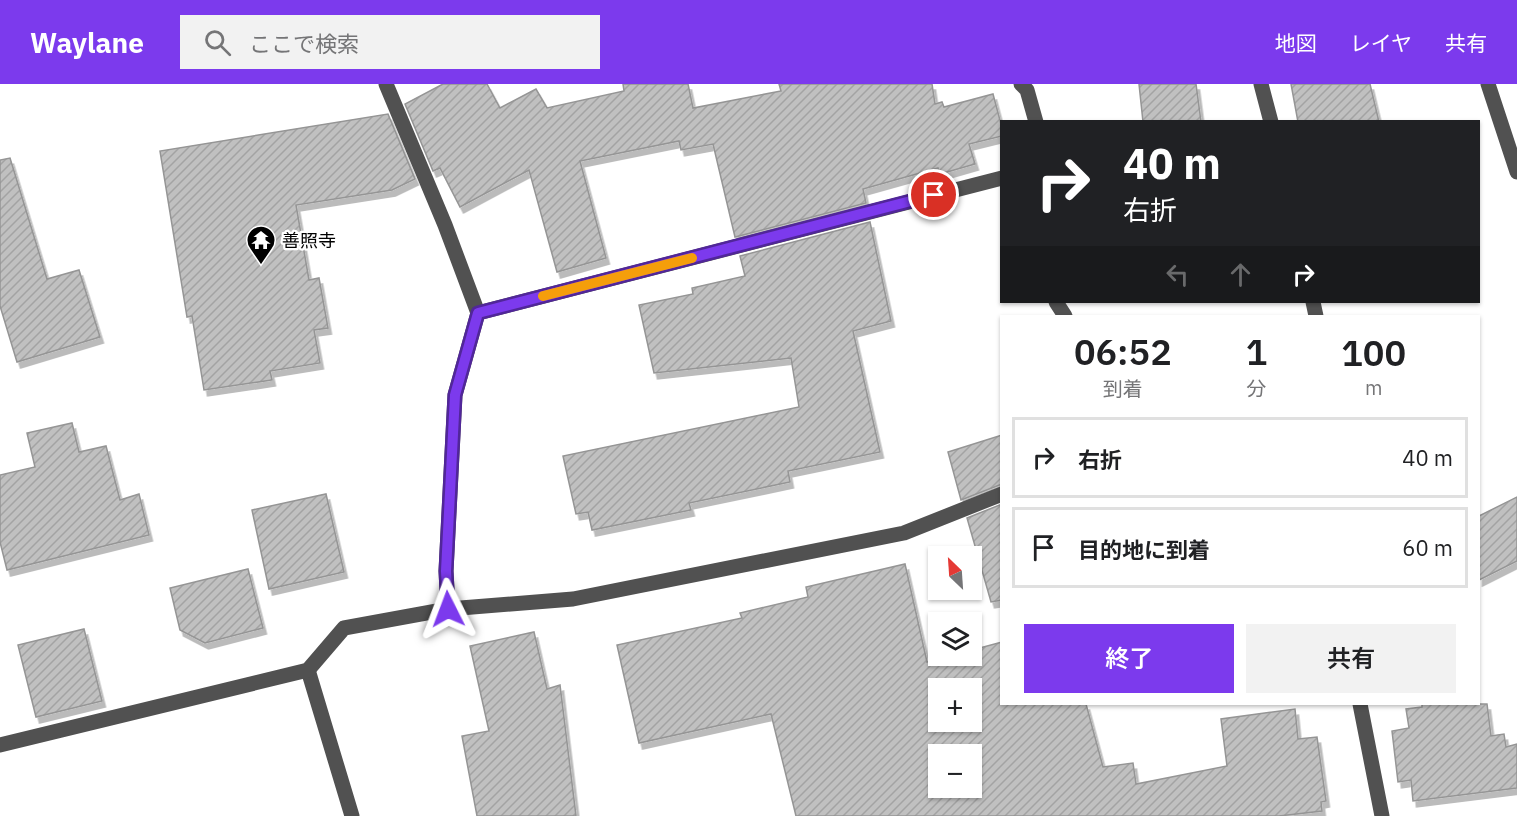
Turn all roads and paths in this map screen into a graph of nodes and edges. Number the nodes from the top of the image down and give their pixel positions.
1 (386, 84) edge
2 (1261, 84) edge
3 (1488, 84) edge
4 (1027, 86) edge
5 (1036, 120) edge
6 (1270, 120) edge
7 (1517, 172) edge
8 (1000, 179) edge
9 (478, 313) junction
10 (1000, 495) edge
11 (448, 609) junction
12 (308, 670) junction
13 (1360, 705) edge
14 (0, 745) edge
15 (352, 816) edge
16 (1382, 816) edge

1 - 9 street
2 - 6 street
3 - 7 street
4 - 5 street
8 - 9 street
9 - 11 street
10 - 11 street
11 - 12 street
12 - 14 street
12 - 15 street
13 - 16 street

